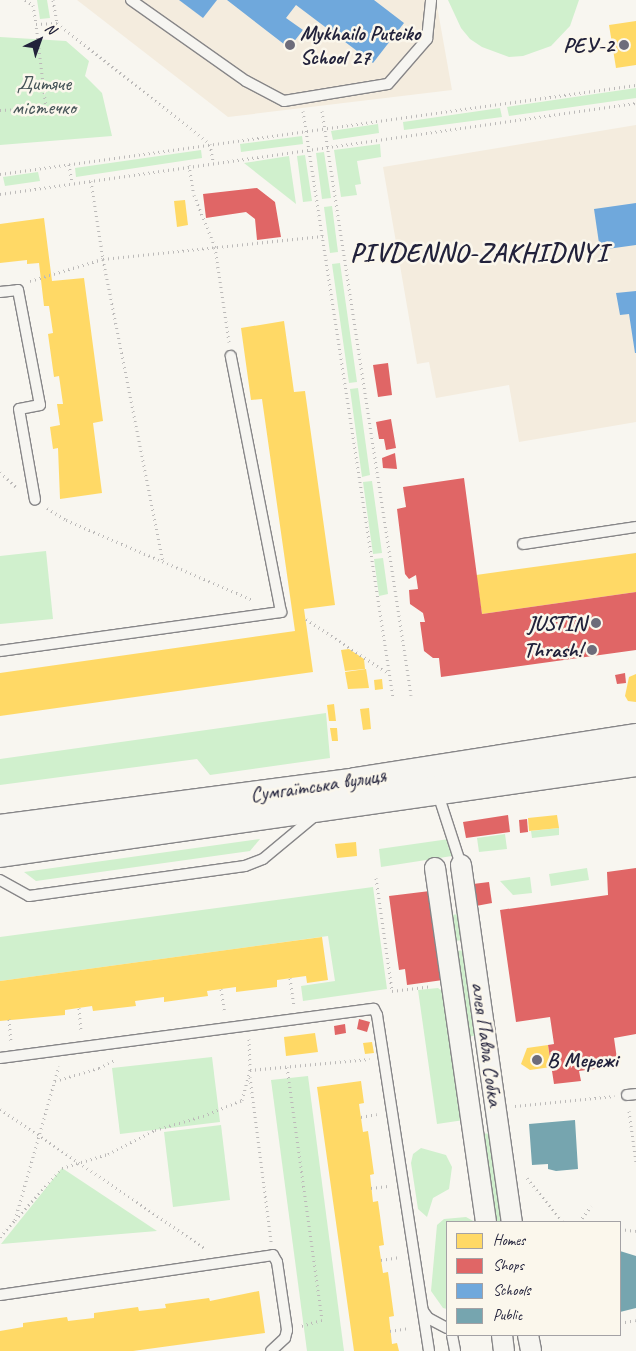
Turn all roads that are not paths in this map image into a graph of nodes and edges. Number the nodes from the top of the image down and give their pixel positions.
1 (131, 0) edge
2 (431, 0) edge
3 (0, 292) edge
4 (231, 356) road end
5 (35, 500) road end
6 (636, 526) edge
7 (523, 544) dead end
8 (0, 651) edge
9 (636, 738) edge
10 (636, 762) edge
11 (436, 790) junction
12 (326, 807) junction
13 (0, 829) edge
14 (0, 853) edge
15 (461, 865) joint
16 (435, 868) dead end
17 (0, 880) edge
18 (0, 1058) edge
19 (486, 1221) edge
20 (512, 1221) edge
21 (0, 1295) edge
22 (423, 1311) junction
23 (446, 1327) edge
24 (452, 1336) edge
25 (502, 1336) edge
26 (528, 1336) edge
27 (271, 1351) edge
28 (429, 1351) edge
29 (455, 1351) edge
30 (504, 1351) edge
31 (531, 1351) edge

1 - 2 lane
3 - 5 lane
4 - 8 lane
6 - 7 lane
9 - 13 main road, Сумгаїтська вулиця
10 - 11 main road, Сумгаїтська вулиця
11 - 12 main road, Сумгаїтська вулиця
11 - 15 lane
12 - 14 main road, Сумгаїтська вулиця
12 - 17 lane
15 - 20 street, алея Павла Собка
16 - 19 street, алея Павла Собка
18 - 22 lane
21 - 27 lane
22 - 23 lane
22 - 28 lane
24 - 29 lane
25 - 30 street
26 - 31 street

